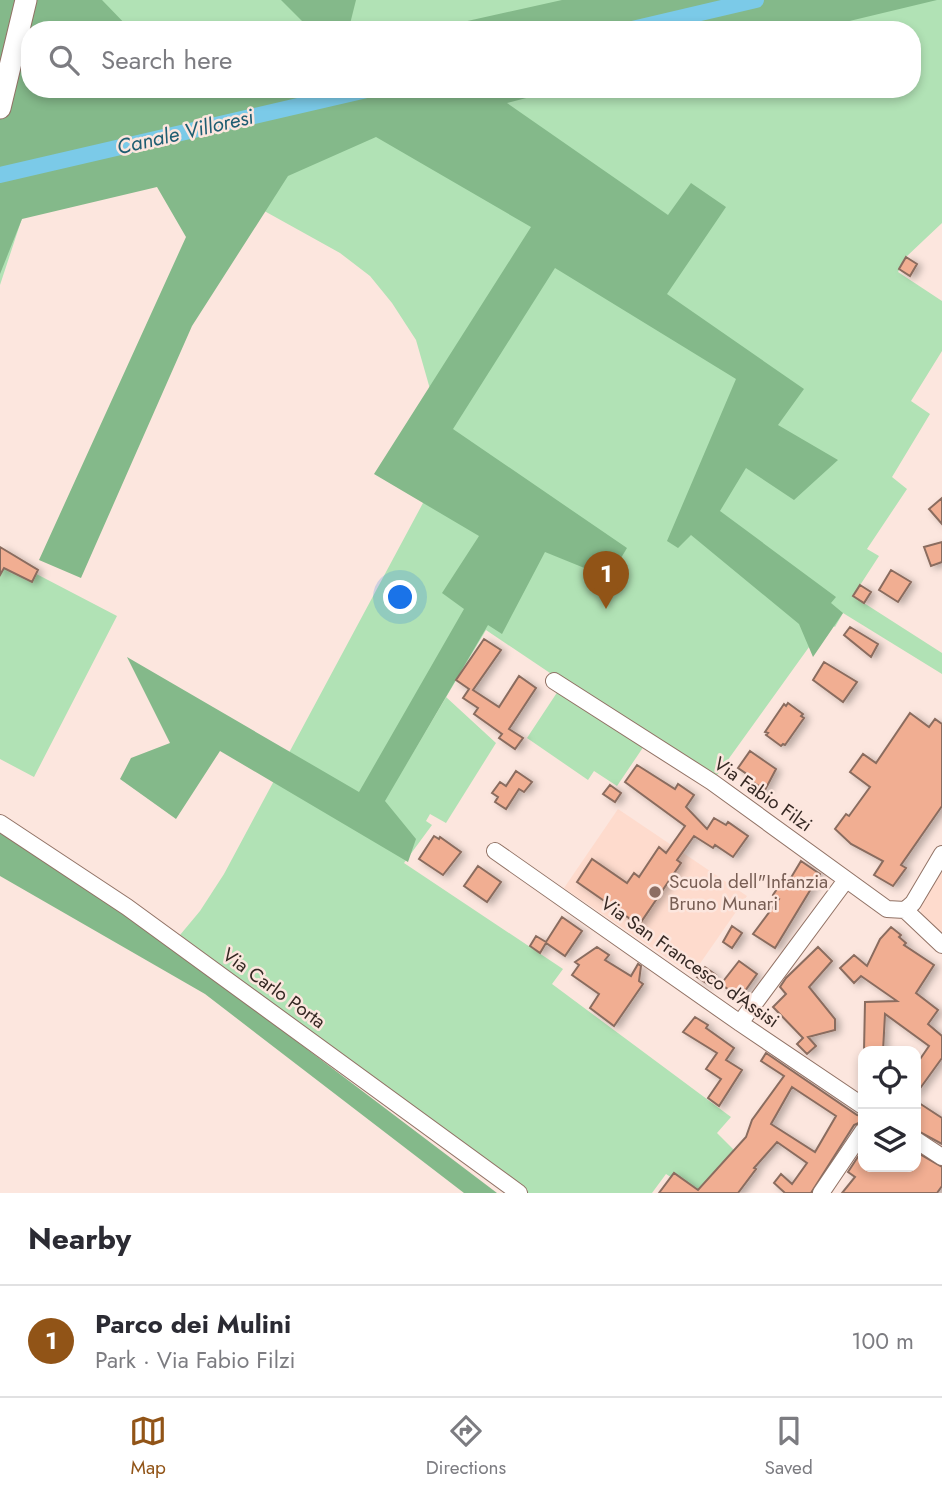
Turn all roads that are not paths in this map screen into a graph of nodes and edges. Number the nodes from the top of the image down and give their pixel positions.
1 (26, 0) edge
2 (0, 108) edge
3 (554, 681) dead end
4 (0, 823) edge
5 (495, 851) dead end
6 (942, 854) edge
7 (846, 880) junction
8 (905, 910) junction
9 (942, 945) edge
10 (740, 1023) junction
11 (858, 1103) edge
12 (858, 1138) edge
13 (921, 1143) edge
14 (942, 1157) edge
15 (519, 1193) edge
16 (821, 1193) edge

1 - 2 street
3 - 7 street, Via Fabio Filzi
4 - 15 street, Via Carlo Porta
5 - 10 street, Via San Francesco d'Assisi
6 - 8 street
7 - 8 street, Via Fabio Filzi
7 - 10 street
8 - 9 street, Via Fabio Filzi
10 - 11 street, Via San Francesco d'Assisi
12 - 16 street
13 - 14 street

